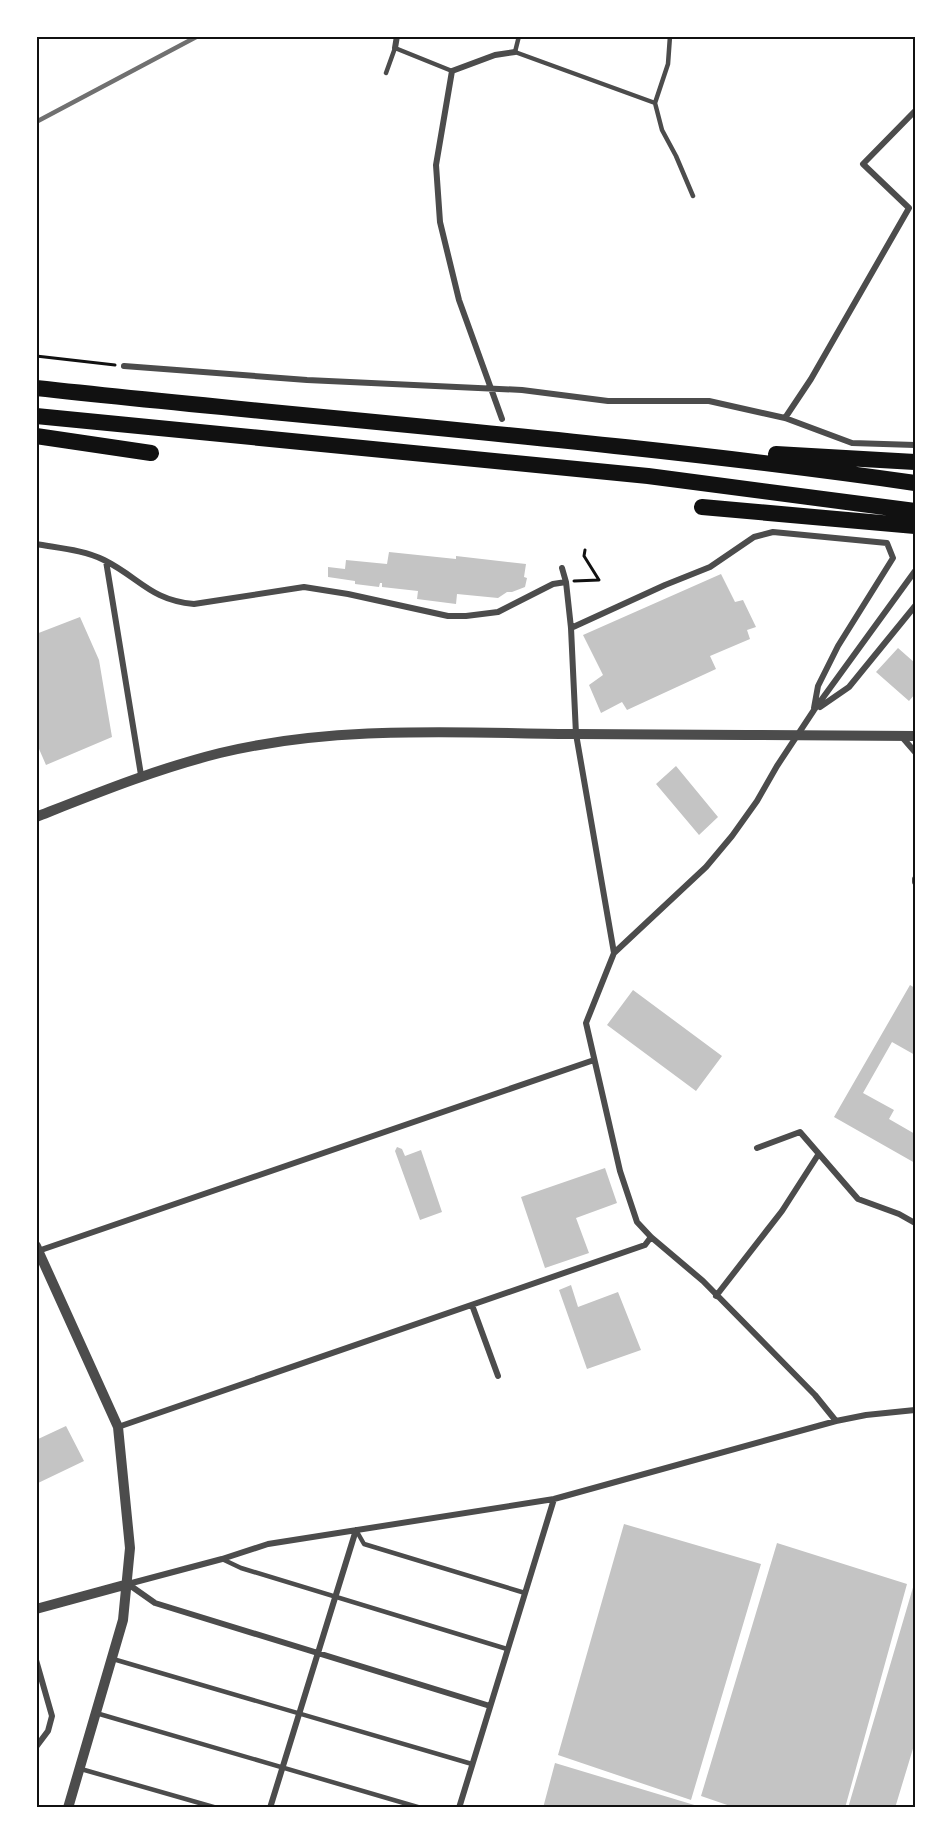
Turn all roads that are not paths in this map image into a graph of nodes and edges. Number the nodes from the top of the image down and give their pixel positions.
1 (398, 36) edge
2 (519, 36) edge
3 (670, 36) edge
4 (395, 48) junction
5 (515, 52) junction
6 (452, 71) junction
7 (386, 73) dead end
8 (655, 103) junction
9 (915, 111) edge
10 (693, 196) dead end
11 (124, 366) road end
12 (36, 388) edge
13 (493, 390) junction
14 (36, 416) edge
15 (785, 418) junction
16 (501, 419) dead end
17 (36, 436) edge
18 (915, 445) edge
19 (610, 446) junction
20 (151, 453) dead end
21 (915, 462) edge
22 (915, 483) edge
23 (702, 507) dead end
24 (915, 511) edge
25 (915, 526) edge
26 (36, 544) edge
27 (106, 561) junction
28 (562, 568) dead end
29 (915, 571) edge
30 (566, 582) junction
31 (915, 606) edge
32 (571, 628) junction
33 (814, 710) junction
34 (576, 734) junction
35 (799, 735) junction
36 (902, 736) junction
37 (915, 736) edge
38 (915, 752) edge
39 (141, 775) junction
40 (36, 817) edge
41 (614, 953) junction
42 (594, 1060) junction
43 (757, 1148) dead end
44 (818, 1155) junction
45 (915, 1223) edge
46 (651, 1237) junction
47 (37, 1249) edge
48 (716, 1296) junction
49 (472, 1305) junction
50 (498, 1376) dead end
51 (915, 1410) edge
52 (836, 1421) junction
53 (118, 1427) junction
54 (554, 1499) junction
55 (356, 1530) junction
56 (222, 1559) junction
57 (128, 1584) junction
58 (525, 1593) junction
59 (335, 1596) junction
60 (36, 1609) edge
61 (507, 1649) junction
62 (317, 1654) junction
63 (113, 1659) junction
64 (36, 1660) edge
65 (490, 1707) junction
66 (300, 1712) junction
67 (96, 1713) junction
68 (36, 1747) edge
69 (472, 1764) junction
70 (283, 1767) junction
71 (80, 1769) junction
72 (68, 1808) edge
73 (217, 1808) edge
74 (270, 1808) edge
75 (421, 1808) edge
76 (459, 1808) edge

1 - 4 street
2 - 5 lane
3 - 8 lane
4 - 6 lane
4 - 7 lane
5 - 6 street
5 - 8 lane
6 - 13 street
8 - 10 lane
9 - 15 street
11 - 13 street
12 - 19 highway
13 - 15 street
13 - 16 street
14 - 24 highway
15 - 18 street
17 - 20 highway
19 - 21 highway
19 - 22 highway
23 - 25 highway
26 - 27 street
27 - 30 street
27 - 39 street
28 - 30 street
29 - 33 street
30 - 32 street
31 - 33 street
32 - 33 street
32 - 34 street
33 - 35 street
34 - 35 street
34 - 39 street
34 - 41 street
35 - 36 street
35 - 41 street
36 - 37 street
36 - 38 street
39 - 40 street
41 - 42 street
42 - 46 street
42 - 47 street
43 - 44 street
44 - 45 street
44 - 48 street
46 - 48 street
46 - 49 street
47 - 53 street
48 - 52 street
49 - 50 street
49 - 53 street
51 - 52 street
52 - 54 street
53 - 57 street
54 - 55 street
54 - 58 street
55 - 56 street
55 - 58 lane
55 - 59 street
56 - 57 street
56 - 59 lane
57 - 60 street
57 - 62 street
57 - 63 street
58 - 61 street
59 - 61 lane
59 - 62 street
61 - 65 street
62 - 65 street
62 - 66 street
63 - 66 lane
63 - 67 street
64 - 68 street
65 - 69 street
66 - 69 lane
66 - 70 street
67 - 70 lane
67 - 71 street
69 - 76 street
70 - 74 street
70 - 75 lane
71 - 72 street
71 - 73 lane

